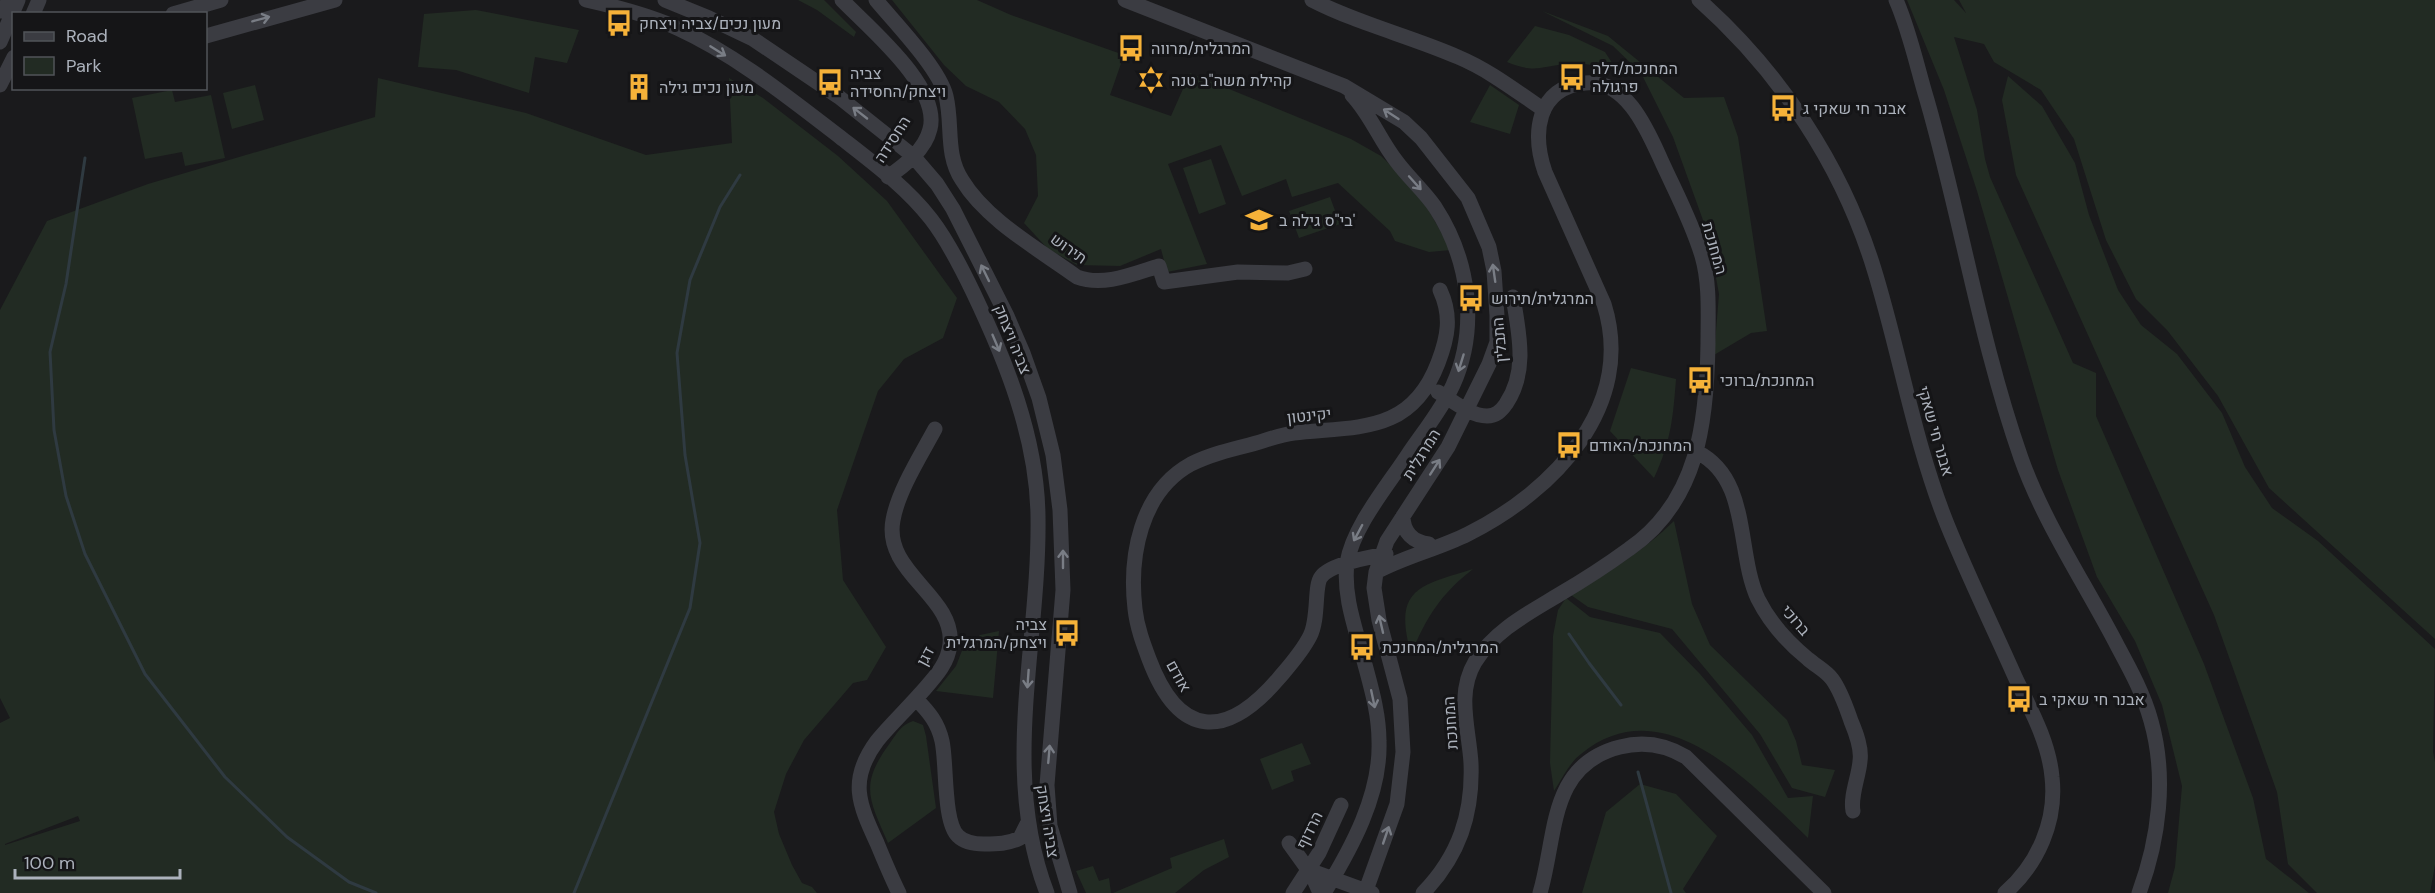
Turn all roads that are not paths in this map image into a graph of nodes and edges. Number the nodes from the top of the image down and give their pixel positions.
1 (11, 0) edge
2 (221, 0) edge
3 (335, 0) edge
4 (586, 0) edge
5 (664, 0) edge
6 (842, 0) edge
7 (876, 0) edge
8 (1125, 0) edge
9 (1312, 0) edge
10 (1699, 0) edge
11 (1896, 0) edge
12 (0, 11) edge
13 (180, 12) edge
14 (12, 15) edge
15 (207, 36) edge
16 (0, 44) edge
17 (919, 52) junction
18 (12, 61) edge
19 (905, 65) junction
20 (0, 84) edge
21 (1344, 86) junction
22 (1544, 110) junction
23 (910, 152) junction
24 (888, 177) junction
25 (1305, 269) dead end
26 (1440, 290) dead end
27 (1513, 297) dead end
28 (1428, 385) junction
29 (1447, 397) junction
30 (1467, 410) junction
31 (935, 429) dead end
32 (1697, 452) junction
33 (1153, 504) joint
34 (1403, 516) junction
35 (1483, 526) junction
36 (1429, 544) junction
37 (1380, 555) junction
38 (1347, 564) junction
39 (1375, 574) junction
40 (1321, 577) junction
41 (1346, 581) junction
42 (916, 699) junction
43 (1710, 782) junction
44 (1341, 805) dead end
45 (1853, 811) dead end
46 (1027, 824) junction
47 (1289, 843) dead end
48 (1007, 844) junction
49 (1035, 858) junction
50 (1309, 870) junction
51 (1354, 889) edge
52 (1427, 890) edge
53 (899, 893) edge
54 (1047, 893) edge
55 (1070, 893) edge
56 (1293, 893) edge
57 (1320, 893) edge
58 (1324, 893) edge
59 (1415, 893) edge
60 (1540, 893) edge
61 (1547, 893) edge
62 (1824, 893) edge
63 (2005, 893) edge
64 (2139, 893) edge

1 - 12 street
2 - 13 street
15 -> 3 street
4 -> 24 street, צביה ויצחק
23 -> 5 street, צביה ויצחק
6 - 19 street, החסידה
7 - 17 street, תירוש
8 - 21 street, המרגלית
9 - 22 street
10 - 63 street, אבנר חי שאקי
11 - 64 street
14 - 16 street
17 - 19 street
17 - 25 street, תירוש
18 - 20 street
19 - 23 street, החסידה
21 -> 29 street, המרגלית
30 -> 21 street, המרגלית
22 - 32 street, המחנכת
22 - 35 street
23 - 24 street, החסידה
55 -> 23 street, צביה ויצחק
24 -> 46 street, צביה ויצחק
26 - 28 street
27 - 30 street, התבלין
28 - 29 street
28 - 33 street, יקינטון
29 - 30 street
29 -> 38 street, המרגלית
34 -> 30 street, המרגלית
31 - 42 street, דגן
32 - 45 street, ברוכי
32 - 52 street, המחנכת
33 - 40 street, אודם
34 - 36 street
34 - 37 street, המרגלית
35 - 36 street
35 - 39 street
36 - 37 street
37 - 38 street
37 - 39 street, המרגלית
38 - 39 street
38 - 40 street
38 - 41 street, המרגלית
51 -> 39 street, המרגלית
40 - 41 street
41 -> 51 street, המרגלית
42 - 48 street
42 - 53 street, דגן
43 - 60 street
43 - 61 street
43 - 62 street
44 - 50 street, הרדוף
46 - 48 street
46 - 49 street, צביה ויצחק
47 - 50 street, הרדוף
48 - 49 street
49 - 54 street, צביה ויצחק
50 - 51 street, הרדוף
50 - 56 street, הרדוף
50 - 57 street, הרדוף
51 - 58 street, המרגלית
52 - 59 street, המחנכת

